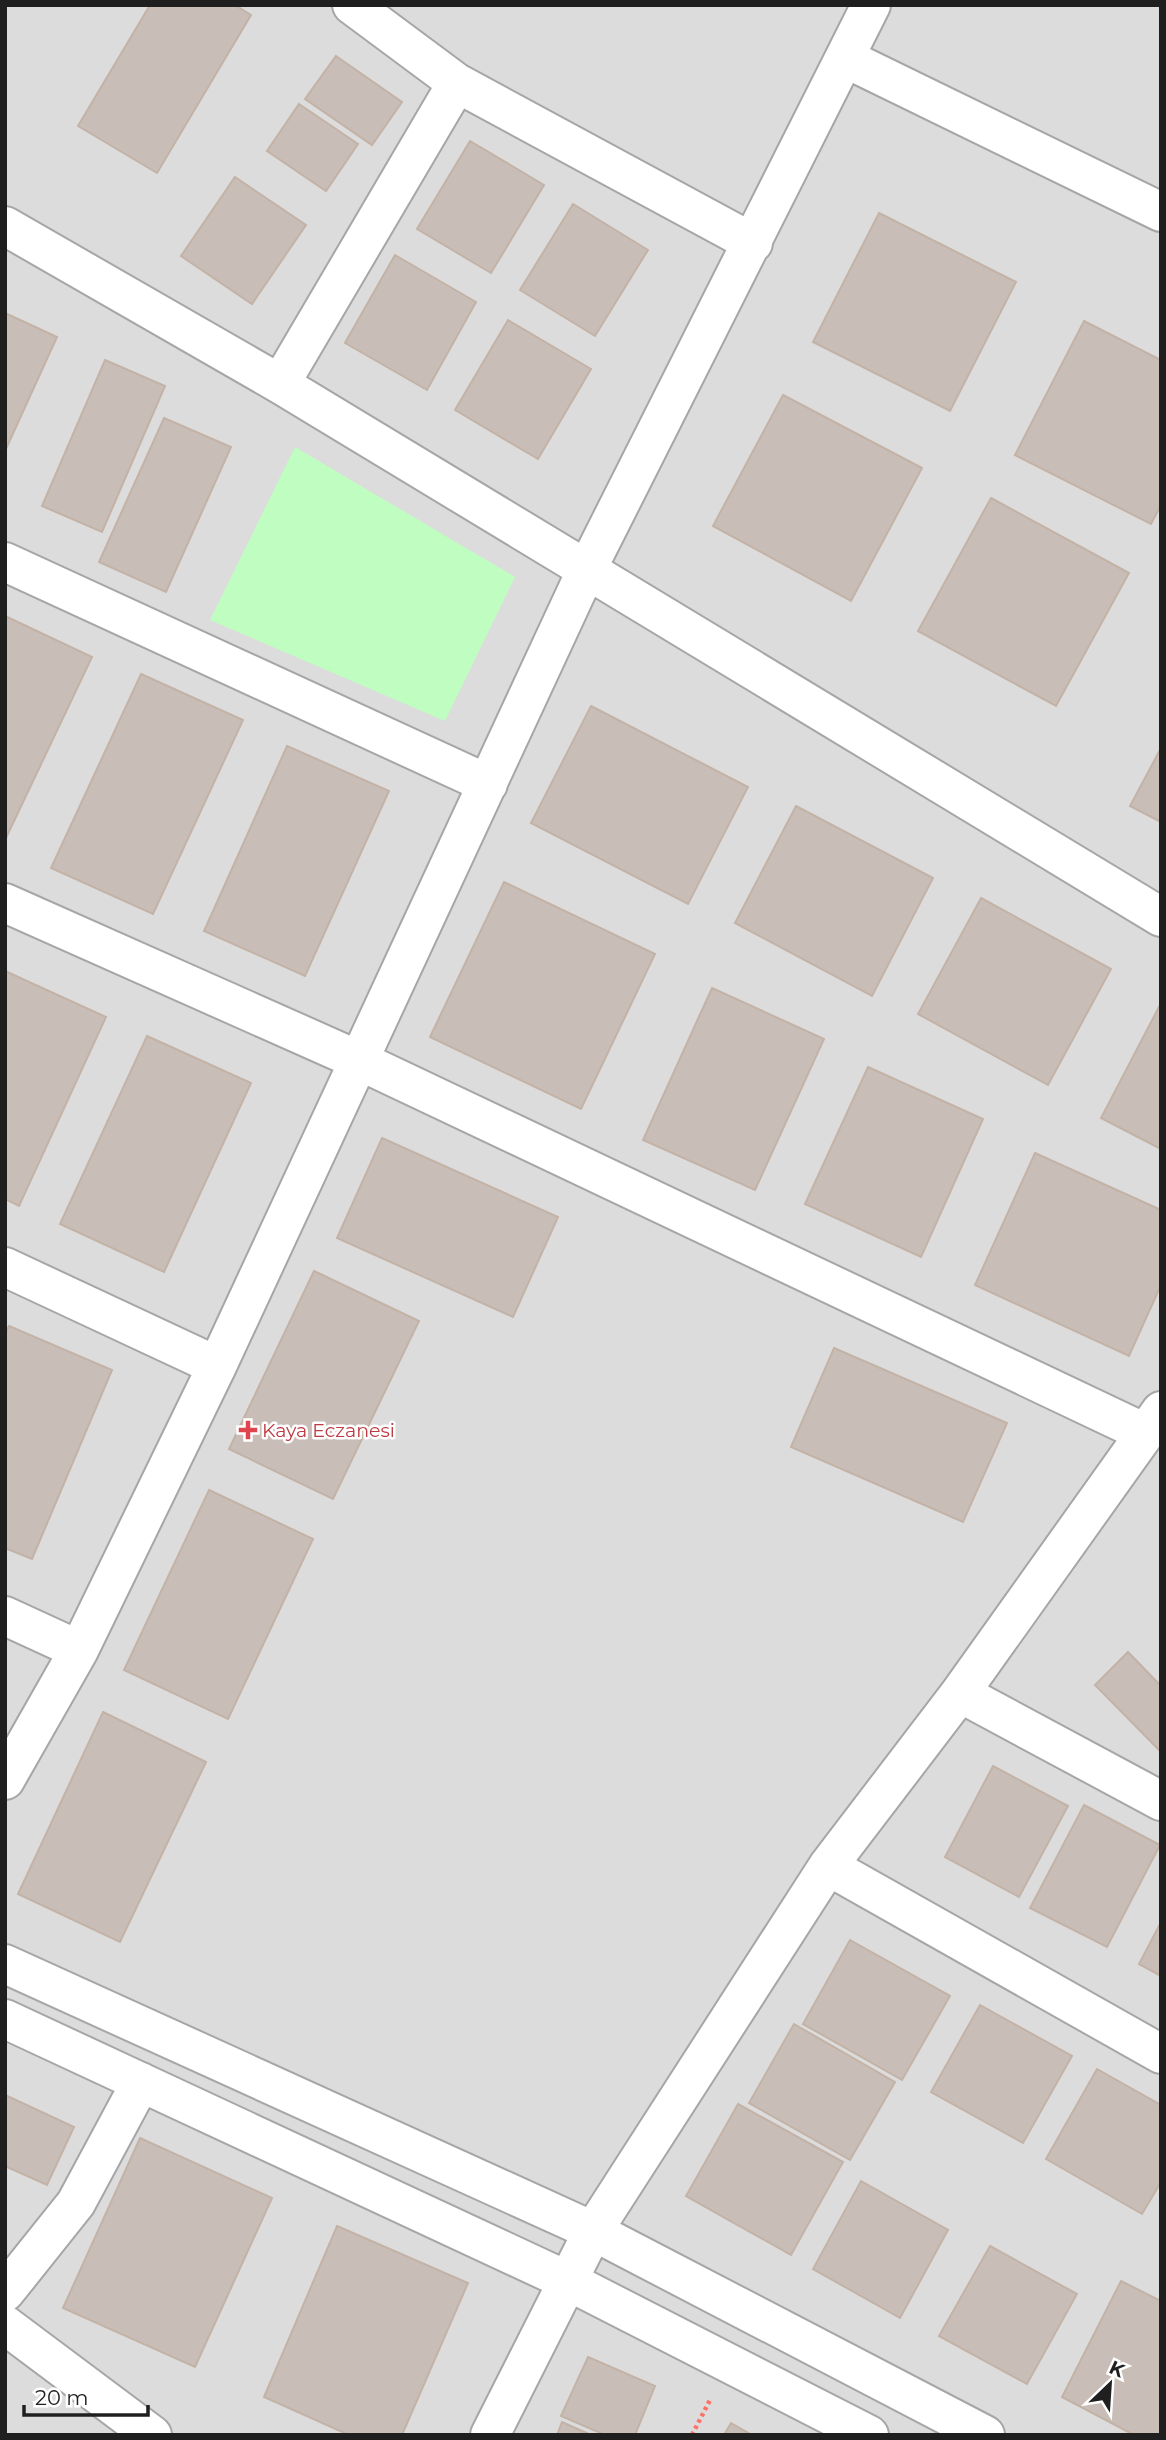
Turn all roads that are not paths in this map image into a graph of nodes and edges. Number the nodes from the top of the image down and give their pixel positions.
1 (352, 5) edge
2 (871, 5) edge
3 (845, 58) junction
4 (457, 83) junction
5 (1161, 212) edge
6 (5, 226) edge
7 (753, 243) junction
8 (280, 384) junction
9 (5, 562) edge
10 (587, 569) junction
11 (488, 784) junction
12 (5, 903) edge
13 (1161, 917) edge
14 (358, 1060) junction
15 (5, 1267) edge
16 (218, 1366) junction
17 (1153, 1422) edge
18 (5, 1616) edge
19 (79, 1650) junction
20 (960, 1693) junction
21 (5, 1780) edge
22 (1161, 1801) edge
23 (828, 1866) junction
24 (5, 1964) edge
25 (5, 2019) edge
26 (1161, 2054) edge
27 (141, 2081) junction
28 (593, 2231) junction
29 (568, 2281) junction
30 (5, 2292) edge
31 (5, 2325) edge
32 (152, 2435) edge
33 (490, 2435) edge
34 (869, 2435) edge
35 (985, 2435) edge

1 - 4 street
2 - 3 street
3 - 5 street
3 - 7 street
4 - 7 street
4 - 8 street
6 - 8 street
7 - 10 street
8 - 10 street
9 - 11 street
10 - 11 street
10 - 13 street
11 - 14 street
12 - 14 street
14 - 16 street
14 - 17 street
15 - 16 street
16 - 19 street
17 - 20 street
18 - 19 street
19 - 21 street
20 - 22 street
20 - 23 street
23 - 26 street
23 - 28 street
24 - 28 street
25 - 27 street
27 - 29 street
27 - 30 street
28 - 29 street
28 - 35 street
29 - 33 street
29 - 34 street
31 - 32 street

